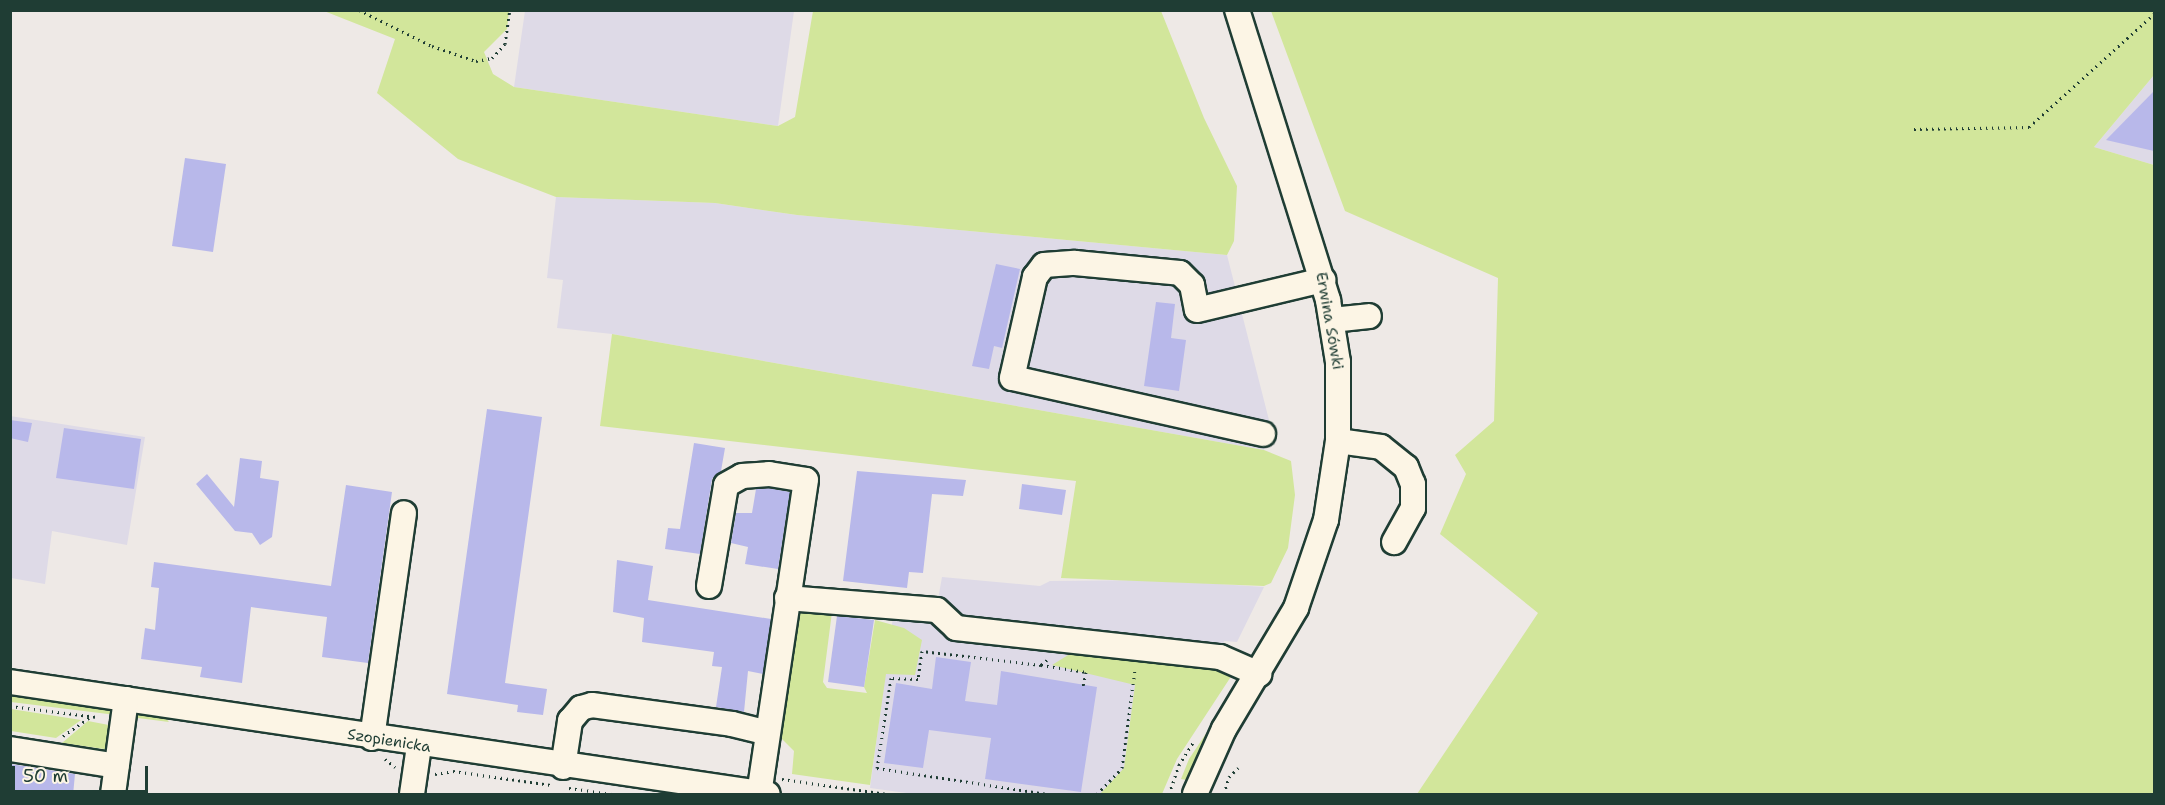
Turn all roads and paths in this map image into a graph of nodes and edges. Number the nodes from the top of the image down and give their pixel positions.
1 (359, 10) edge
2 (510, 10) edge
3 (1237, 10) edge
4 (2154, 14) edge
5 (1914, 129) dead end
6 (1323, 280) junction
7 (1369, 316) dead end
8 (1332, 320) junction
9 (1263, 434) dead end
10 (1338, 441) junction
11 (404, 513) dead end
12 (1394, 542) dead end
13 (709, 586) dead end
14 (788, 598) junction
15 (1041, 665) dead end
16 (1135, 665) dead end
17 (1259, 674) junction
18 (10, 682) edge
19 (126, 699) junction
20 (10, 706) edge
21 (768, 733) junction
22 (1199, 734) dead end
23 (372, 738) junction
24 (57, 741) dead end
25 (419, 746) junction
26 (10, 749) edge
27 (1211, 759) junction
28 (117, 765) junction
29 (1238, 768) dead end
30 (437, 777) dead end
31 (562, 780) junction
32 (764, 794) edge
33 (112, 795) edge
34 (412, 795) edge
35 (612, 795) edge
36 (1047, 795) edge
37 (1097, 795) edge
38 (1169, 795) edge
39 (1195, 795) edge
40 (1214, 795) edge
41 (1224, 795) edge

1 - 2 path
3 - 6 street, Erwina Sówki
4 - 5 path
6 - 8 street, Erwina Sówki
6 - 9 street
7 - 8 street
8 - 10 street, Erwina Sówki
10 - 12 street
10 - 17 street, Erwina Sówki
11 - 23 street
13 - 14 street
14 - 17 street
14 - 21 street
15 - 36 path
16 - 37 path
17 - 27 street, Erwina Sówki
18 - 19 street, Szopienicka
19 - 23 street, Szopienicka
19 - 28 street
20 - 24 path
21 - 31 street
21 - 32 street
22 - 38 path
23 - 25 street, Szopienicka
25 - 31 street, Szopienicka
25 - 34 street
26 - 28 street
27 - 39 street, Erwina Sówki
27 - 40 street, Erwina Sówki
28 - 33 street
29 - 41 path
30 - 31 path
31 - 32 street, Szopienicka
31 - 35 path

